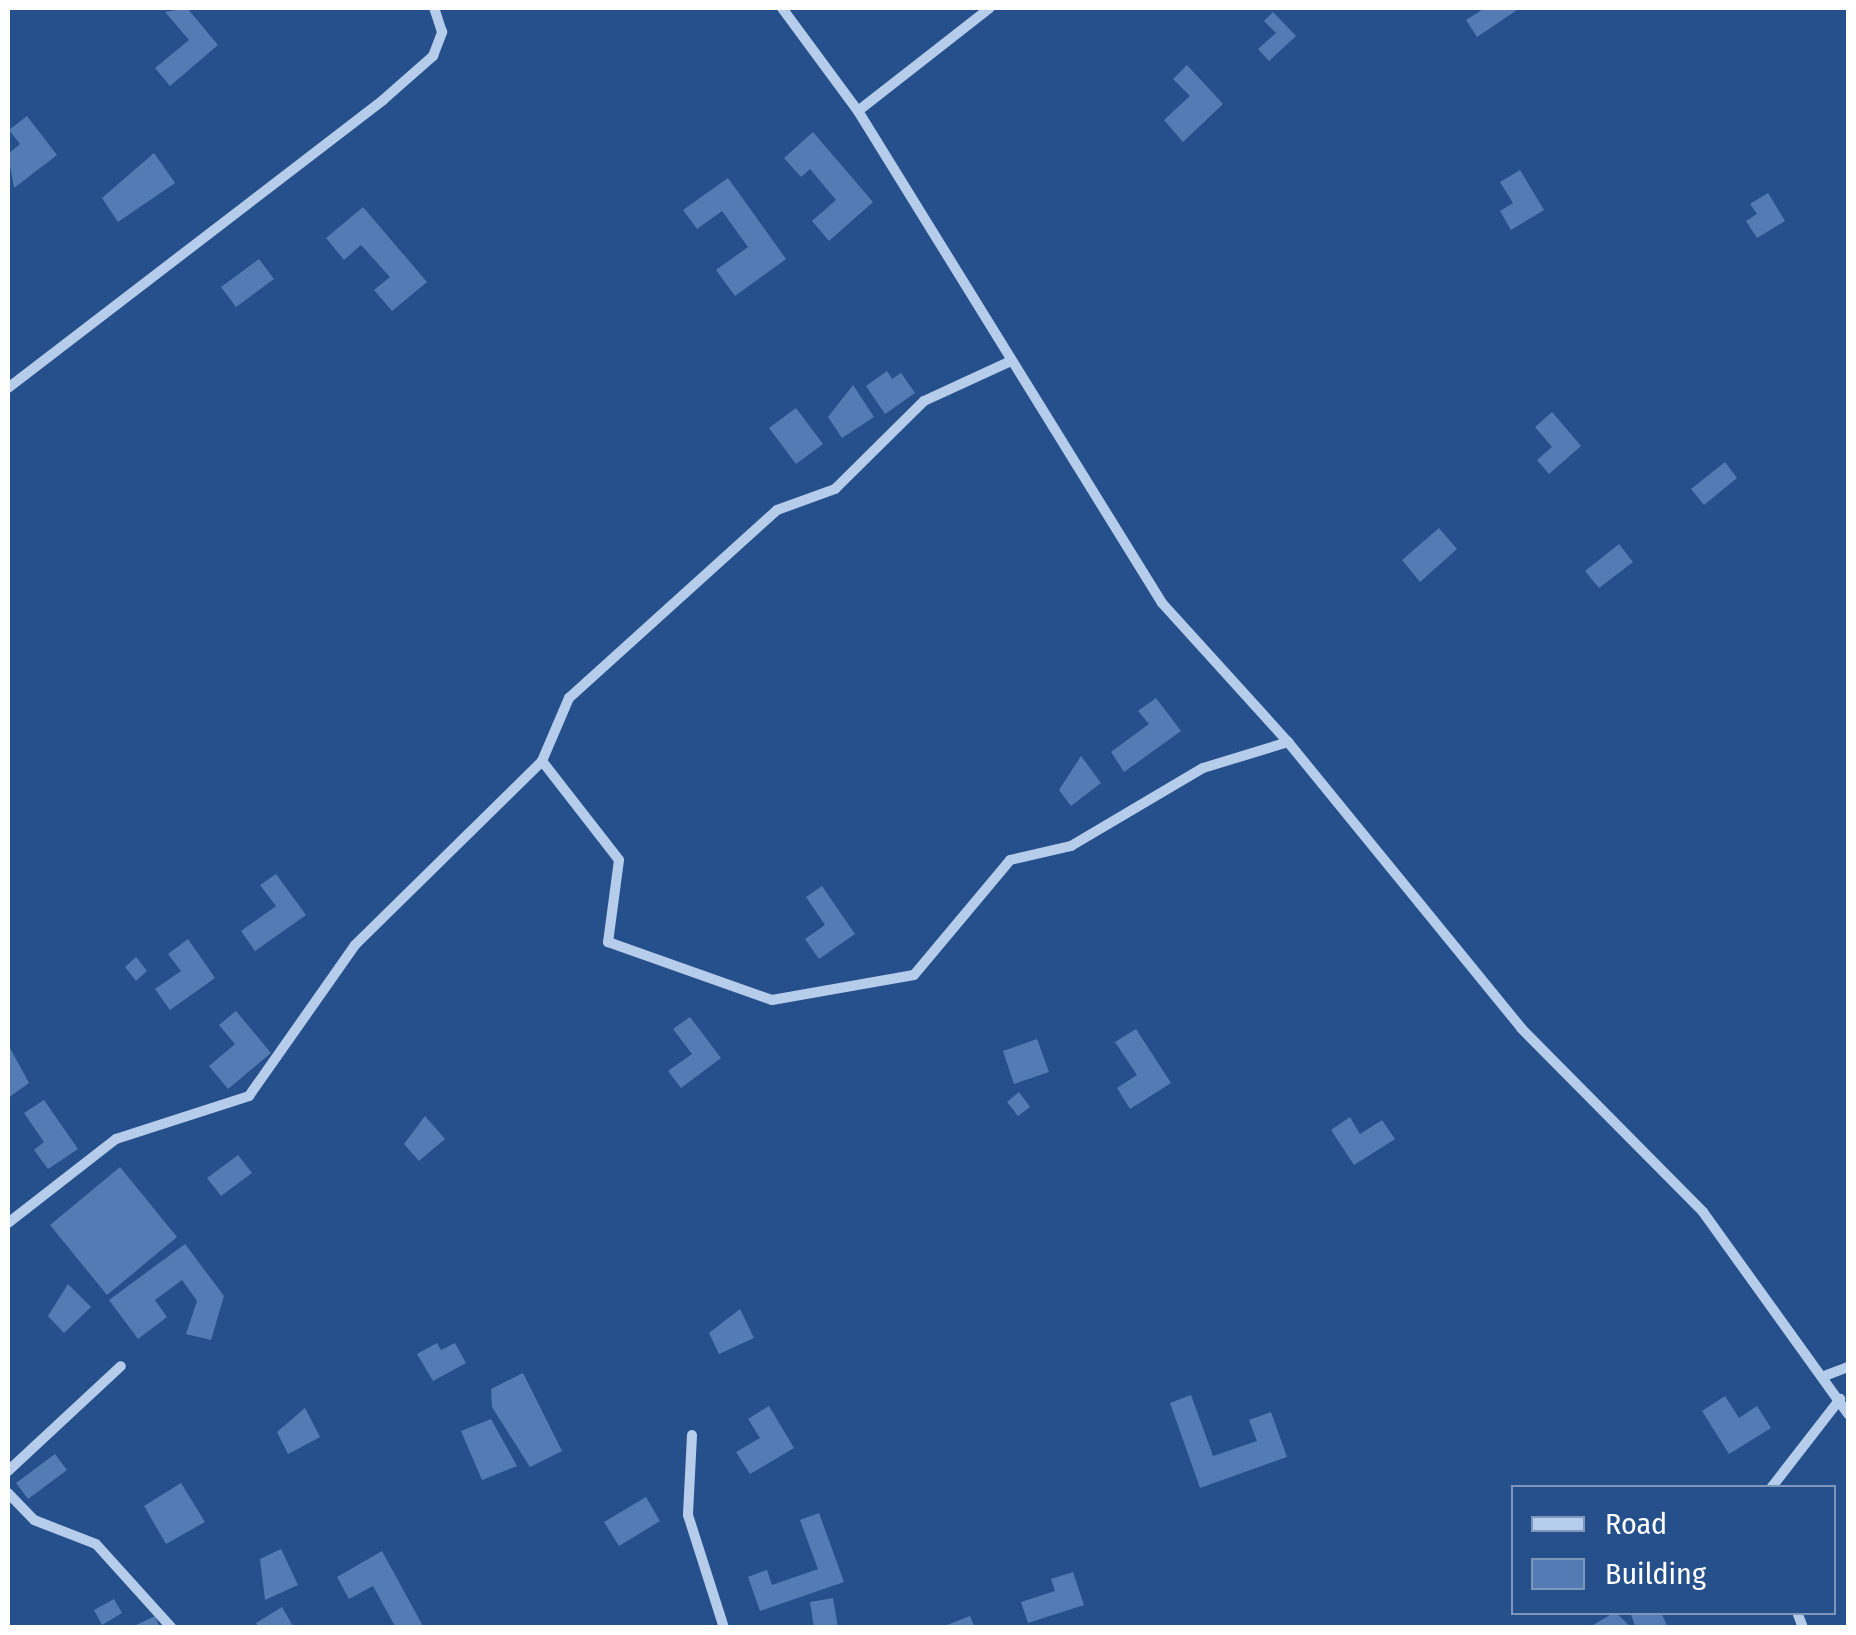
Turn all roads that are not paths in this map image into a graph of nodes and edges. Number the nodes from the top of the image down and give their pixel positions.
1 (434, 8) edge
2 (782, 8) edge
3 (990, 8) edge
4 (858, 112) junction
5 (1011, 361) junction
6 (8, 388) edge
7 (1288, 742) junction
8 (542, 761) junction
9 (8, 1224) edge
10 (121, 1366) dead end
11 (1848, 1368) edge
12 (1827, 1375) junction
13 (1840, 1399) junction
14 (1848, 1414) edge
15 (692, 1435) dead end
16 (8, 1471) edge
17 (1773, 1485) edge
18 (8, 1492) edge
19 (172, 1628) edge
20 (724, 1628) edge

1 - 6 street
2 - 4 street
3 - 4 street
4 - 5 street
5 - 7 street
5 - 8 street
7 - 8 street
7 - 12 street
8 - 9 street
10 - 16 street
11 - 12 street
12 - 13 street
13 - 14 street
13 - 17 street
15 - 20 street
18 - 19 street

